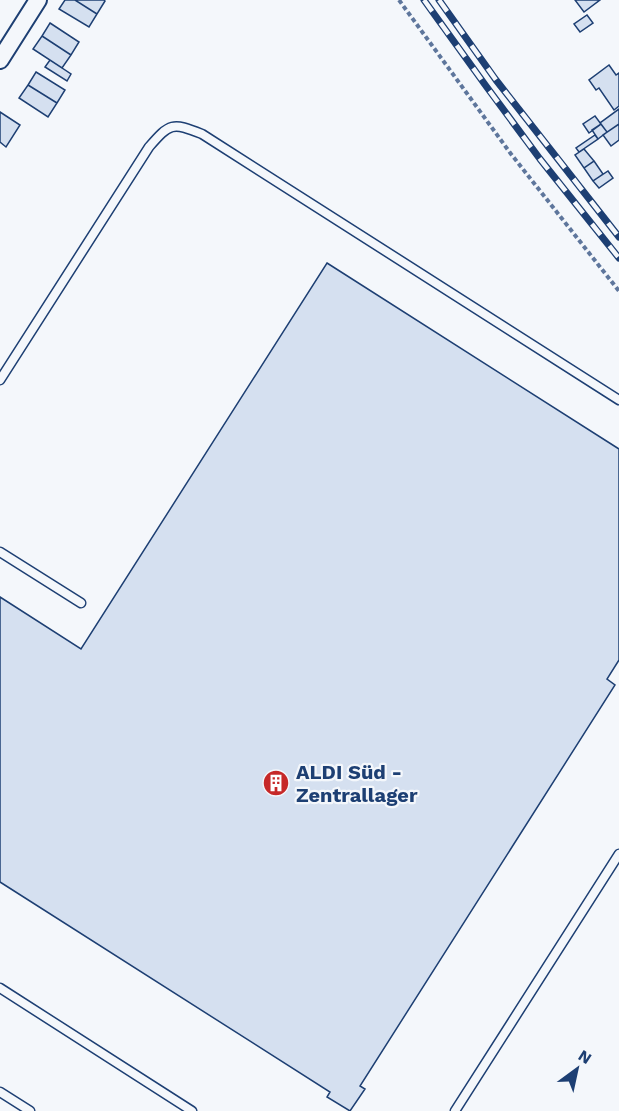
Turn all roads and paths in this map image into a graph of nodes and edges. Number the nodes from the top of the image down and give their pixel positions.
1 (38, 0) edge
2 (399, 0) edge
3 (0, 60) edge
4 (619, 291) edge
5 (0, 380) edge
6 (619, 400) edge
7 (0, 552) edge
8 (81, 603) dead end
9 (619, 854) edge
10 (0, 988) edge
11 (0, 1092) edge
12 (30, 1111) edge
13 (192, 1111) edge
14 (455, 1111) edge

1 - 3 street
2 - 4 path
5 - 6 lane
7 - 8 lane
9 - 14 lane
10 - 13 lane
11 - 12 lane

